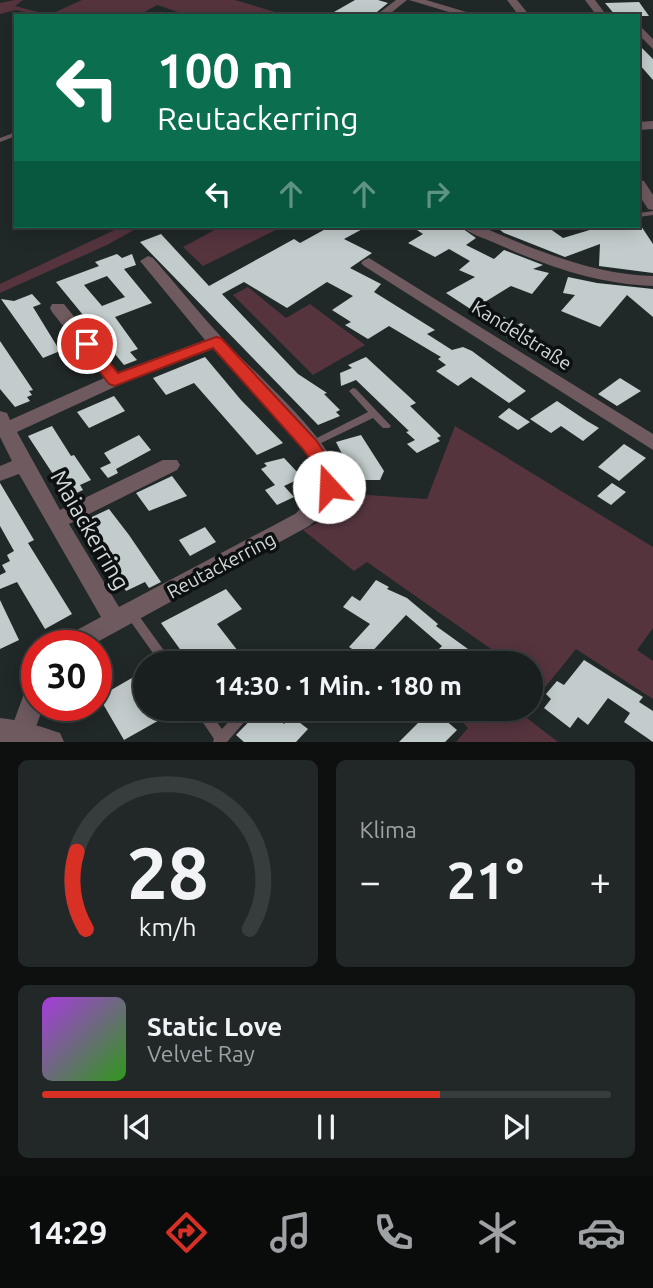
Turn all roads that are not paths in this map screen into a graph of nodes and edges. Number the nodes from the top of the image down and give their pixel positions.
1 (402, 0) edge
2 (414, 0) edge
3 (512, 0) edge
4 (446, 4) edge
5 (383, 14) edge
6 (470, 14) edge
7 (525, 14) edge
8 (640, 29) edge
9 (653, 46) edge
10 (640, 186) edge
11 (653, 206) edge
12 (473, 228) edge
13 (148, 261) dead end
14 (369, 263) dead end
15 (653, 281) edge
16 (58, 308) dead end
17 (216, 342) junction
18 (115, 380) junction
19 (354, 391) dead end
20 (372, 414) junction
21 (3, 424) edge
22 (386, 426) dead end
23 (653, 443) edge
24 (310, 445) junction
25 (23, 464) junction
26 (170, 465) dead end
27 (0, 474) edge
28 (58, 520) junction
29 (122, 617) junction
30 (98, 630) edge
31 (155, 651) edge
32 (21, 716) edge
33 (208, 721) edge
34 (238, 721) edge
35 (11, 731) edge
36 (220, 741) edge
37 (51, 742) edge

1 - 5 street
2 - 4 street
3 - 7 street
4 - 6 street
8 - 9 street
10 - 11 street
12 - 15 street
13 - 17 street, Reutackerring
14 - 23 street, Kandelstraße
16 - 18 street
17 - 18 street
17 - 24 street, Reutackerring
18 - 21 street
19 - 20 lane
20 - 22 lane
20 - 24 lane
21 - 25 street, Maiackerring
24 - 29 street, Reutackerring
25 - 27 street, Maiackerring
25 - 28 street, Maiackerring
26 - 28 street
28 - 29 street, Maiackerring
29 - 30 street, Reutackerring
29 - 31 lane
32 - 35 street
33 - 36 lane
34 - 36 lane
35 - 37 street

